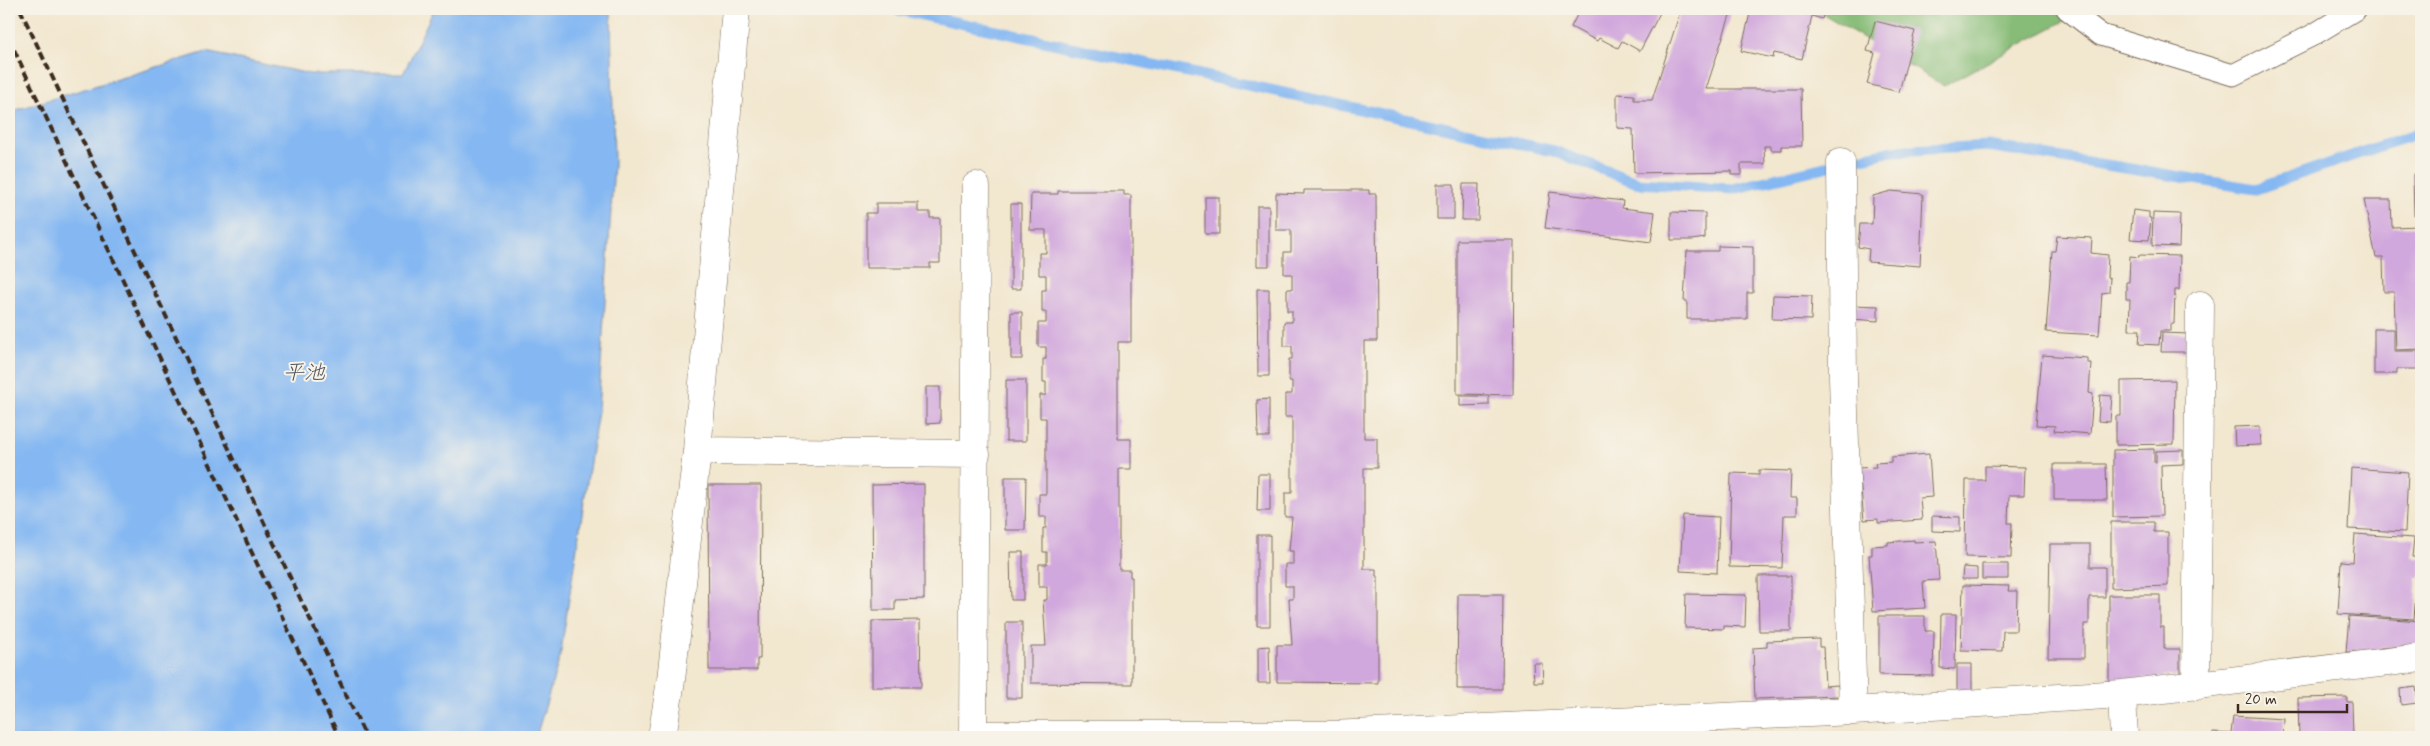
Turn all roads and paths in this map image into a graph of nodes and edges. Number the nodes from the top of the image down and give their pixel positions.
1 (736, 9) edge
2 (2067, 9) edge
3 (2356, 9) edge
4 (1841, 162) dead end
5 (976, 186) dead end
6 (2200, 304) dead end
7 (696, 451) junction
8 (976, 454) junction
9 (2421, 658) edge
10 (2196, 686) junction
11 (2122, 694) junction
12 (1853, 711) junction
13 (973, 736) edge
14 (1331, 736) edge
15 (662, 737) edge
16 (2124, 737) edge

1 - 7 street
2 - 3 lane
4 - 12 street
5 - 8 street
6 - 10 street
7 - 8 street
7 - 15 street
8 - 13 street
9 - 10 street
10 - 11 street
11 - 12 street
11 - 16 street
12 - 14 street
13 - 14 street

